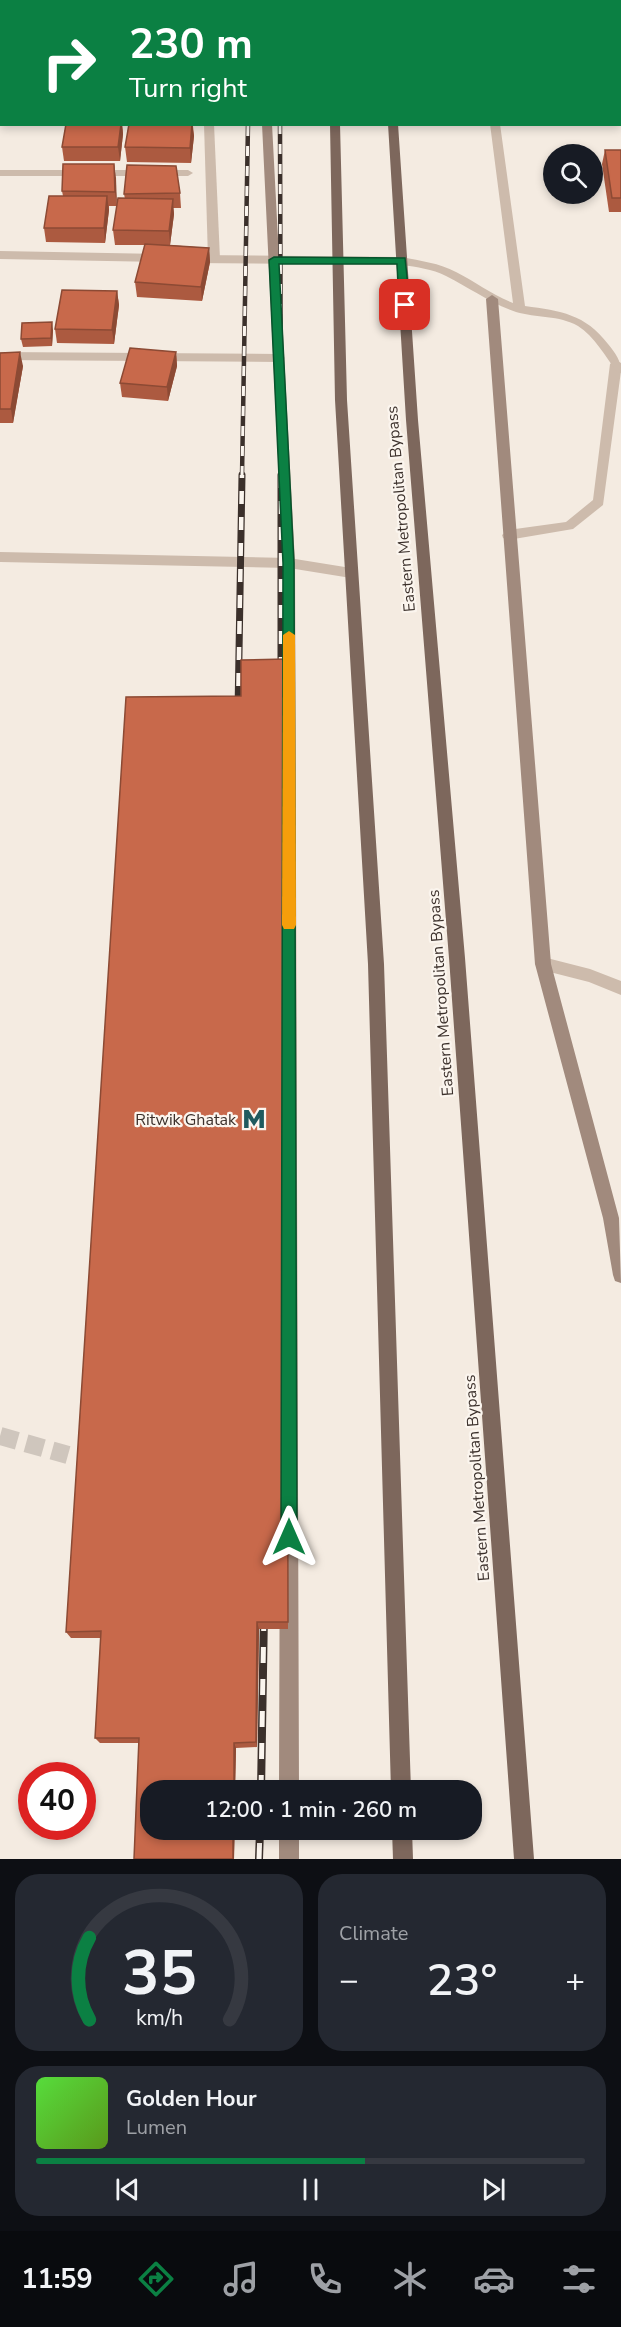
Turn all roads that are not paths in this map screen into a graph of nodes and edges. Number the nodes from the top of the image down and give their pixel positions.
1 (209, 126) edge
2 (267, 126) edge
3 (335, 126) edge
4 (393, 126) edge
5 (495, 126) edge
6 (0, 173) edge
7 (188, 173) dead end
8 (0, 255) edge
9 (214, 259) junction
10 (274, 260) junction
11 (338, 261) junction
12 (402, 261) junction
13 (492, 299) junction
14 (520, 309) junction
15 (0, 356) edge
16 (279, 358) junction
17 (619, 367) edge
18 (508, 536) junction
19 (0, 557) edge
20 (289, 563) junction
21 (351, 573) junction
22 (543, 964) junction
23 (621, 988) edge
24 (617, 1231) edge
25 (621, 1275) edge
26 (289, 1780) edge
27 (400, 1780) edge
28 (289, 1840) edge
29 (402, 1840) edge
30 (289, 1859) edge
31 (403, 1859) edge
32 (524, 1859) edge

1 - 9 street
2 - 10 street
3 - 11 main road
4 - 12 main road, Eastern Metropolitan Bypass
5 - 14 street
6 - 7 street
8 - 9 street
9 - 10 street
10 - 11 street
10 - 16 street
11 - 12 street
11 - 21 main road
12 - 13 street
12 - 32 main road, Eastern Metropolitan Bypass
13 - 14 street
13 - 18 street
14 - 17 street
15 - 16 street
16 - 20 street
17 - 18 street
18 - 22 street
19 - 20 street
20 - 21 street
20 - 26 street
21 - 27 main road
22 - 23 street
22 - 24 street
24 - 25 street
28 - 30 street
29 - 31 main road

